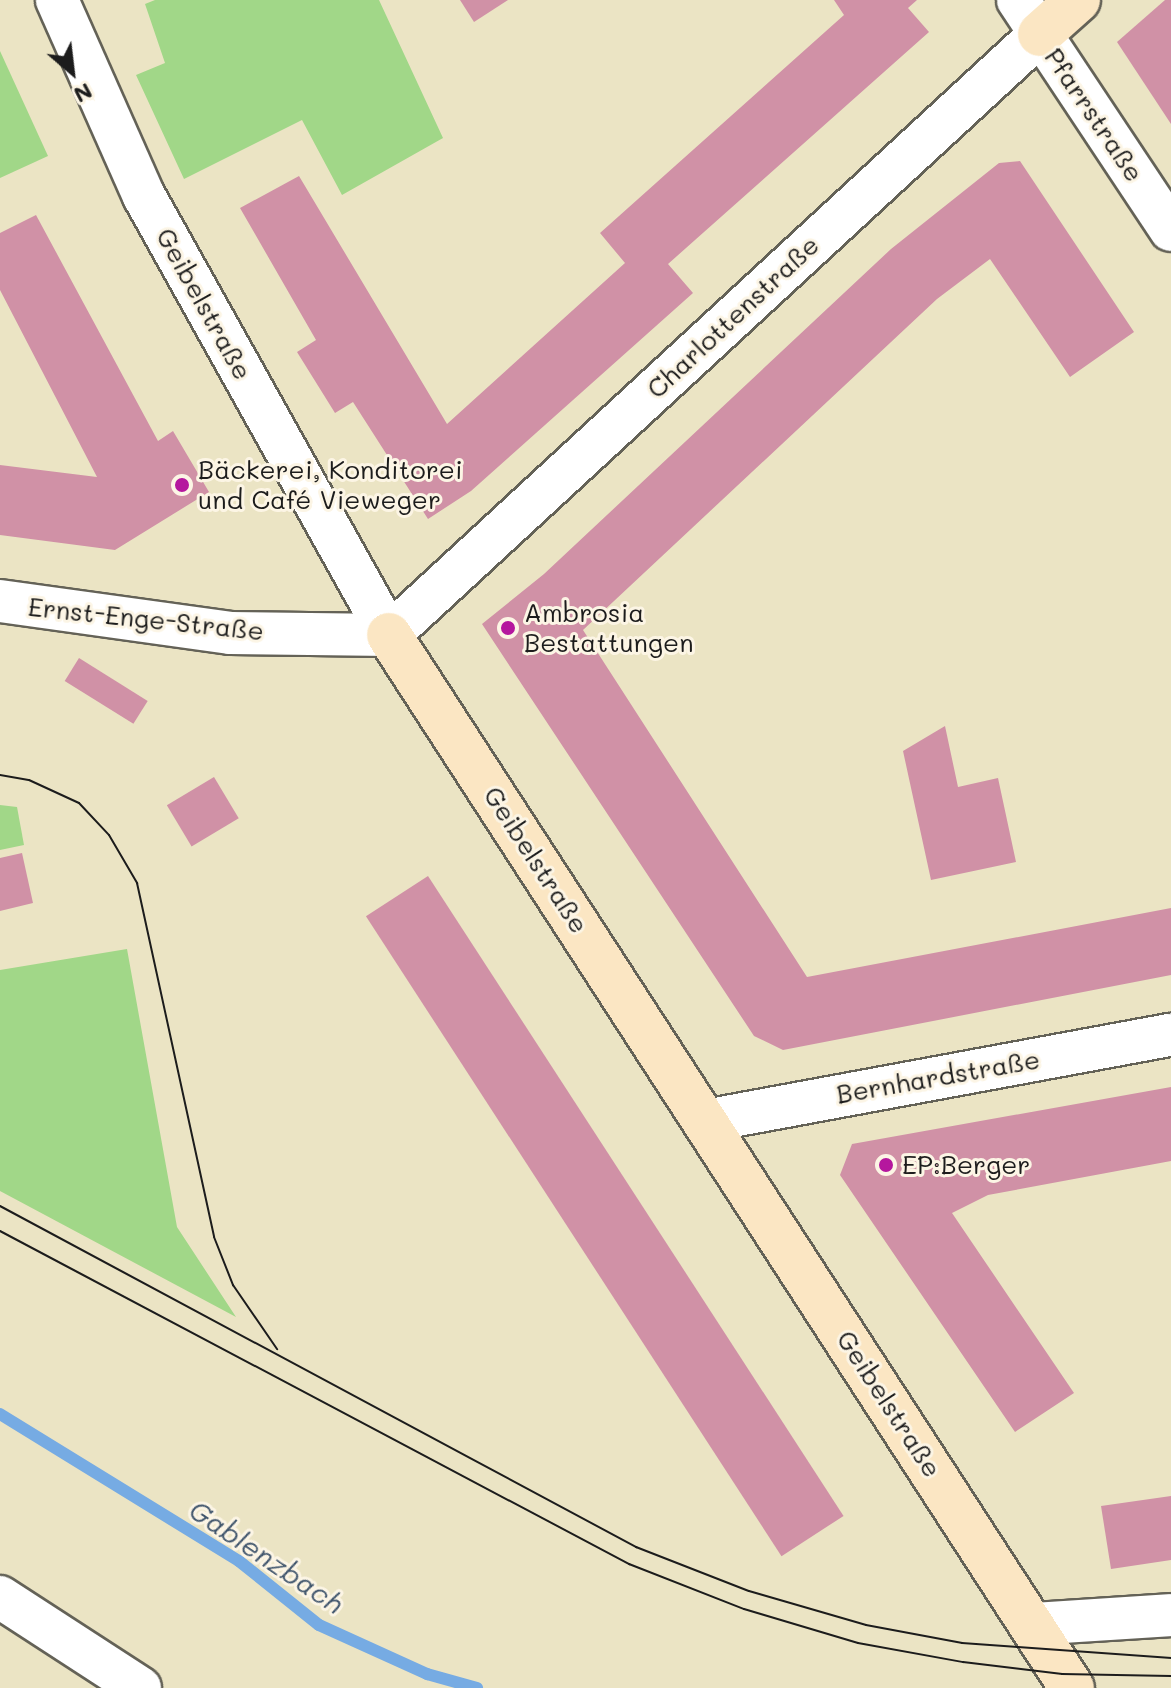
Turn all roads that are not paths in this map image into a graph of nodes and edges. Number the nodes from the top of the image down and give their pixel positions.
1 (57, 0) edge
2 (1078, 0) edge
3 (1029, 17) edge
4 (1171, 230) edge
5 (0, 601) edge
6 (389, 635) junction
7 (1171, 1035) edge
8 (705, 1121) junction
9 (0, 1597) edge
10 (1171, 1615) edge
11 (1032, 1624) junction
12 (140, 1688) edge
13 (1072, 1688) edge

1 - 6 street, Geibelstraße
2 - 3 street, Charlottenstraße
3 - 4 street, Pfarrstraße
3 - 6 street, Charlottenstraße
5 - 6 street, Ernst-Enge-Straße
6 - 8 street, Geibelstraße
7 - 8 street, Bernhardstraße
8 - 11 street, Geibelstraße
9 - 12 street
10 - 11 street
11 - 13 street, Geibelstraße

